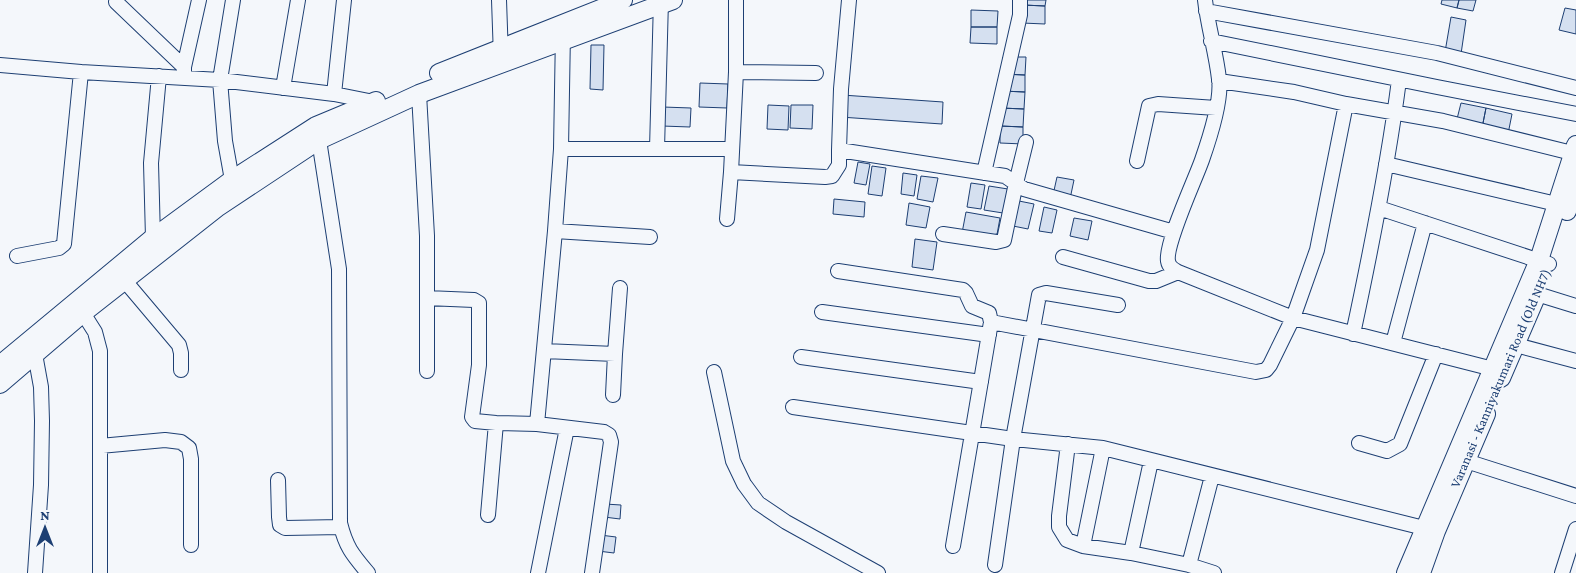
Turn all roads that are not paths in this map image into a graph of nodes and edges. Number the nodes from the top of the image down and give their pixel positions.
1 (199, 0) edge
2 (233, 0) edge
3 (298, 0) edge
4 (344, 0) edge
5 (499, 0) edge
6 (623, 0) edge
7 (736, 0) edge
8 (849, 0) edge
9 (1020, 0) edge
10 (665, 1) edge
11 (116, 2) dead end
12 (1206, 6) edge
13 (563, 32) junction
14 (1211, 41) junction
15 (501, 56) junction
16 (0, 65) edge
17 (81, 72) junction
18 (184, 72) junction
19 (736, 72) junction
20 (816, 73) dead end
21 (159, 76) junction
22 (220, 80) junction
23 (1400, 80) junction
24 (1219, 81) junction
25 (283, 88) junction
26 (1576, 88) edge
27 (334, 94) junction
28 (419, 94) junction
29 (1346, 104) junction
30 (379, 106) junction
31 (1216, 108) junction
32 (1395, 113) junction
33 (1576, 114) edge
34 (319, 140) junction
35 (1026, 142) dead end
36 (561, 149) junction
37 (657, 149) junction
38 (731, 149) junction
39 (839, 150) junction
40 (1575, 150) edge
41 (1137, 161) dead end
42 (1386, 164) junction
43 (731, 172) junction
44 (984, 173) junction
45 (232, 180) junction
46 (1016, 183) junction
47 (1576, 183) edge
48 (1548, 202) dead end
49 (1379, 208) junction
50 (726, 219) dead end
51 (1425, 223) junction
52 (556, 231) junction
53 (1174, 232) junction
54 (943, 234) dead end
55 (650, 237) dead end
56 (153, 238) junction
57 (16, 256) dead end
58 (1063, 257) dead end
59 (1544, 262) junction
60 (838, 271) dead end
61 (1178, 272) junction
62 (125, 281) junction
63 (620, 288) dead end
64 (1537, 294) junction
65 (427, 298) junction
66 (1118, 305) dead end
67 (1576, 306) edge
68 (822, 312) dead end
69 (83, 314) junction
70 (1293, 318) junction
71 (990, 329) junction
72 (1032, 330) junction
73 (1353, 334) junction
74 (1393, 343) junction
75 (1516, 345) junction
76 (544, 351) junction
77 (35, 354) junction
78 (615, 354) junction
79 (1436, 354) junction
80 (801, 357) dead end
81 (1576, 361) edge
82 (0, 365) edge
83 (181, 370) dead end
84 (1498, 370) junction
85 (427, 371) dead end
86 (714, 372) dead end
87 (981, 382) junction
88 (0, 384) edge
89 (613, 395) dead end
90 (793, 407) dead end
91 (496, 423) junction
92 (537, 424) junction
93 (566, 428) junction
94 (972, 432) junction
95 (1013, 439) junction
96 (1359, 443) dead end
97 (1068, 444) junction
98 (100, 446) junction
99 (1103, 448) junction
100 (1151, 461) junction
101 (1466, 461) junction
102 (1212, 476) junction
103 (278, 480) dead end
104 (1576, 496) edge
105 (488, 515) dead end
106 (341, 527) junction
107 (1424, 528) junction
108 (1576, 529) edge
109 (191, 545) dead end
110 (953, 546) dead end
111 (1083, 546) junction
112 (1131, 553) junction
113 (995, 565) dead end
114 (1189, 565) junction
115 (35, 573) edge
116 (100, 573) edge
117 (368, 573) edge
118 (538, 573) edge
119 (592, 573) edge
120 (878, 573) edge
121 (1214, 573) edge
122 (1406, 573) edge
123 (1421, 573) edge
124 (1562, 573) edge

1 - 18 street
2 - 22 street
3 - 25 street
4 - 27 street
5 - 15 street
6 - 13 main road
7 - 19 street
8 - 39 street
9 - 44 street
10 - 13 main road
10 - 37 street
11 - 18 street
12 - 14 street
12 - 26 street
13 - 15 main road
13 - 36 street
14 - 23 street
14 - 24 street
15 - 28 main road
15 - 30 main road
16 - 17 street
17 - 21 street
17 - 57 street
18 - 21 street
18 - 22 street
19 - 20 street
19 - 38 street
21 - 56 street
22 - 25 street
22 - 45 street
23 - 32 street
23 - 33 street
24 - 29 street
24 - 31 street
25 - 27 street
27 - 30 street
28 - 30 main road
28 - 65 street
29 - 32 street
29 - 70 street
30 - 34 main road
30 - 45 main road
31 - 41 street
31 - 53 street
32 - 40 street
32 - 42 street
34 - 62 main road
34 - 106 street
35 - 46 street
36 - 37 street
36 - 52 street
37 - 38 street
38 - 43 street
39 - 43 street
39 - 44 street
40 - 59 main road
42 - 48 street
42 - 49 street
43 - 50 street
44 - 46 street
45 - 56 main road
46 - 53 street
46 - 54 street
47 - 59 main road, Varanasi - Kanniyakumari Road (Old NH7)
49 - 51 street
49 - 73 street
51 - 59 street
51 - 74 street
52 - 55 street
52 - 76 street
53 - 61 street
56 - 82 main road
58 - 61 street
59 - 64 main road, Varanasi - Kanniyakumari Road (Old NH7)
59 - 84 main road
60 - 71 street
61 - 70 street
62 - 69 main road
62 - 83 street
63 - 78 street
64 - 67 street
64 - 75 main road, Varanasi - Kanniyakumari Road (Old NH7)
65 - 85 street
65 - 91 street
66 - 72 street
68 - 71 street
69 - 77 main road
69 - 98 street
70 - 72 street
70 - 73 street
71 - 72 street
71 - 87 street
72 - 95 street
73 - 74 street
74 - 79 street
75 - 81 street
75 - 84 main road, Varanasi - Kanniyakumari Road (Old NH7)
76 - 78 street
76 - 92 street
77 - 88 main road
77 - 115 street
78 - 89 street
79 - 84 street
79 - 96 street
80 - 87 street
84 - 101 main road, Varanasi - Kanniyakumari Road (Old NH7)
84 - 107 main road
86 - 120 street
87 - 94 street
90 - 94 street
91 - 92 street
91 - 105 street
92 - 93 street
93 - 118 street
93 - 119 street
94 - 95 street
94 - 110 street
95 - 97 street
95 - 113 street
97 - 99 street
97 - 111 street
98 - 109 street
98 - 116 street
99 - 100 street
99 - 111 street
100 - 102 street
100 - 112 street
101 - 104 street
101 - 123 main road, Varanasi - Kanniyakumari Road (Old NH7)
102 - 107 street
102 - 114 street
103 - 106 street
106 - 117 street
107 - 122 main road
108 - 124 street
111 - 112 street
112 - 114 street
114 - 121 street

